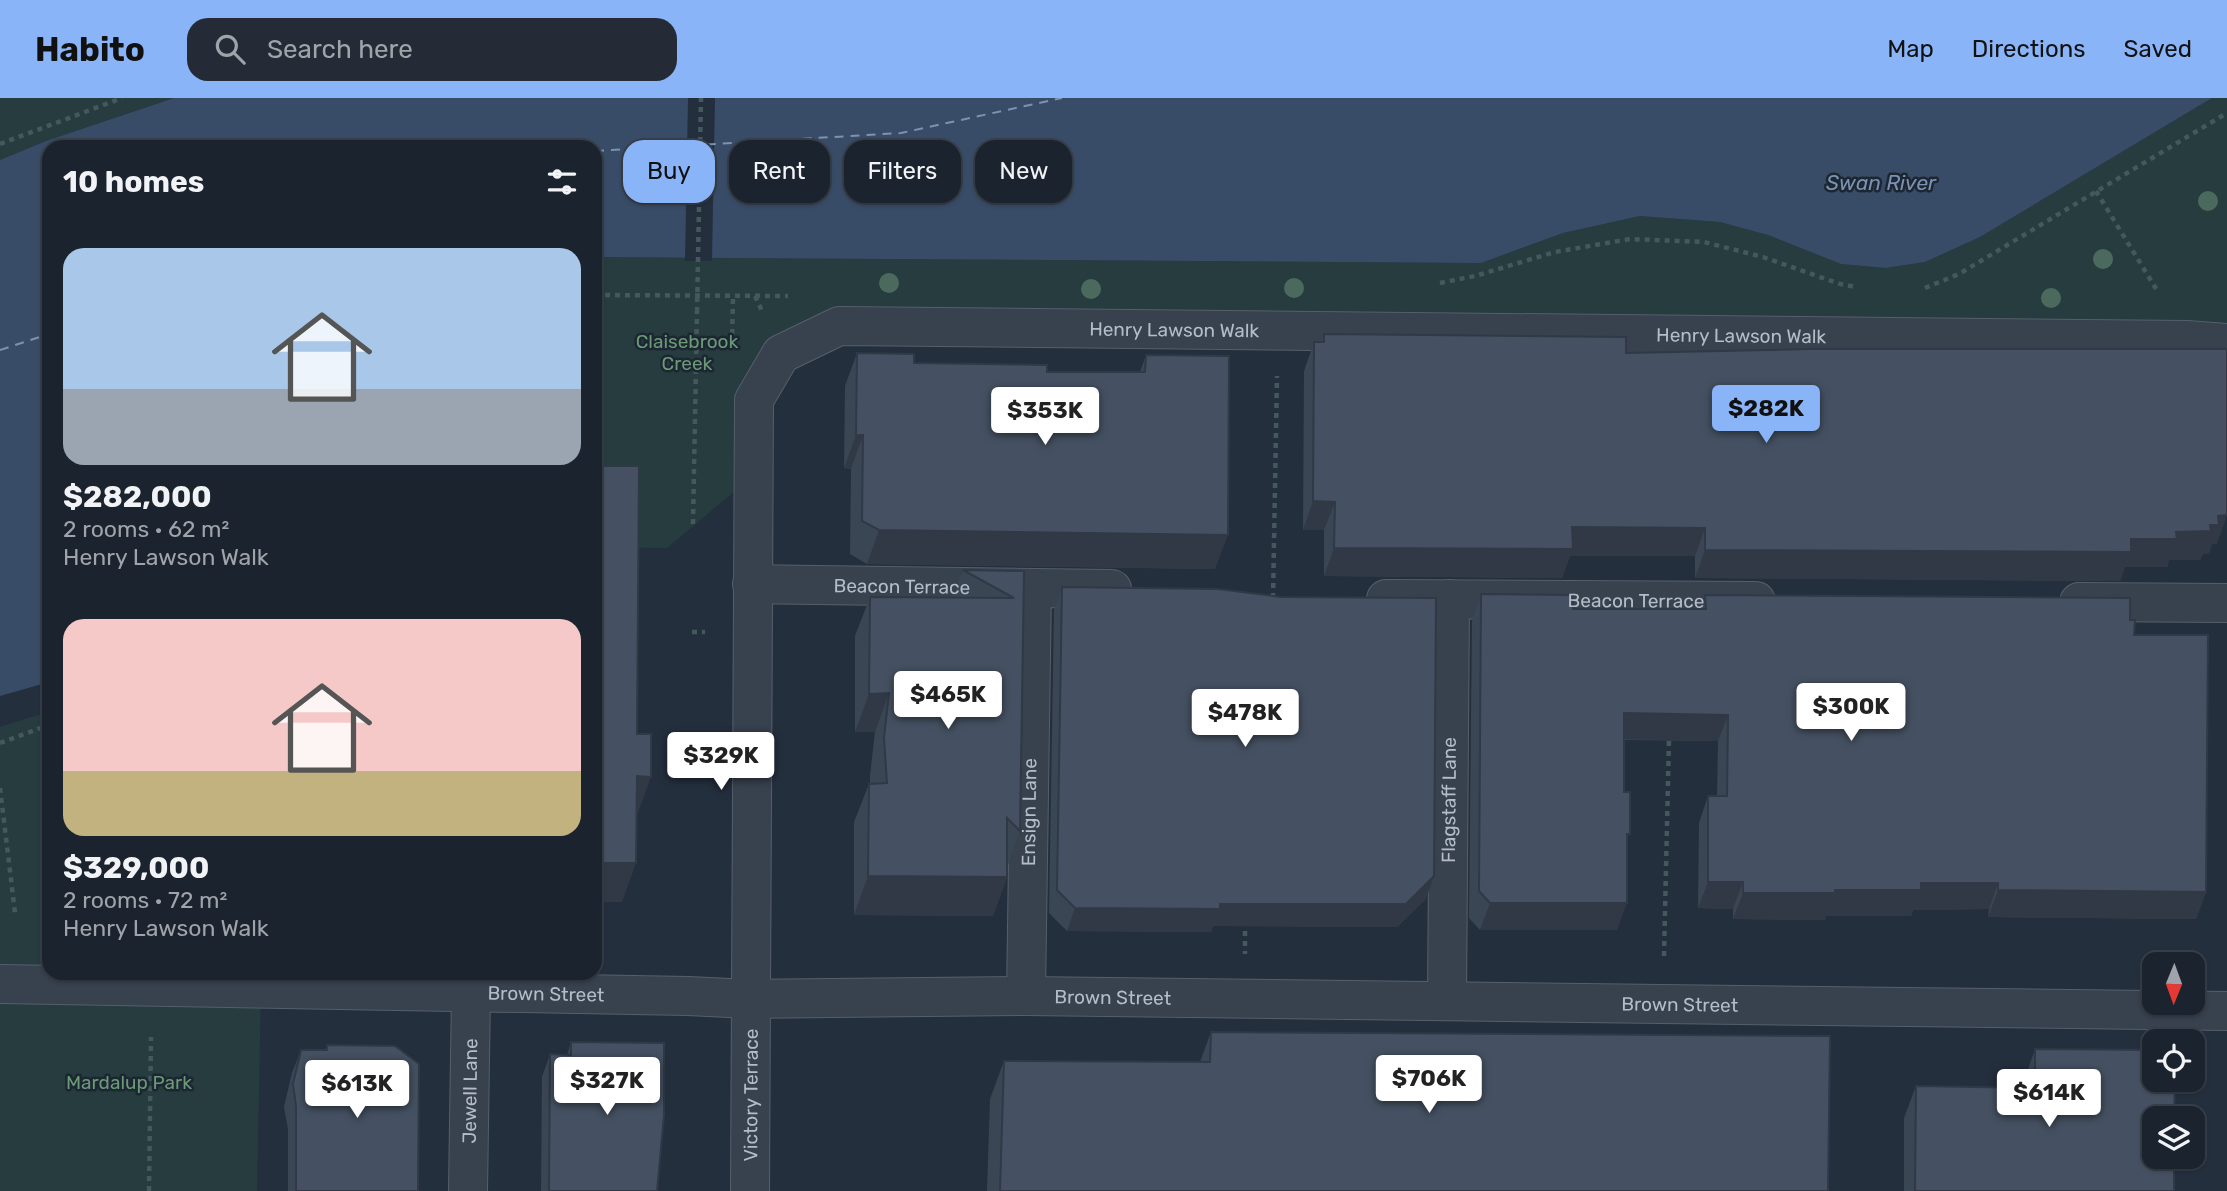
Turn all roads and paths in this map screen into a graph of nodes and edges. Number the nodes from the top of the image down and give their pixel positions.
1 (122, 98) edge
2 (701, 98) edge
3 (2227, 113) edge
4 (0, 144) edge
5 (2095, 191) junction
6 (1436, 284) dead end
7 (1866, 289) dead end
8 (1916, 292) dead end
9 (602, 295) edge
10 (796, 296) dead end
11 (1278, 330) junction
12 (2187, 340) junction
13 (2227, 343) edge
14 (693, 524) dead end
15 (752, 584) junction
16 (1032, 588) junction
17 (1142, 589) edge
18 (1273, 598) edge
19 (1355, 598) edge
20 (1450, 599) junction
21 (1797, 601) edge
22 (2047, 602) edge
23 (2227, 603) edge
24 (1669, 726) edge
25 (42, 728) edge
26 (0, 743) edge
27 (0, 788) edge
28 (15, 912) dead end
29 (1245, 920) edge
30 (0, 984) edge
31 (471, 992) junction
32 (1026, 996) junction
33 (1245, 998) junction
34 (750, 999) junction
35 (1447, 1001) junction
36 (1663, 1003) junction
37 (2227, 1011) edge
38 (151, 1037) dead end
39 (149, 1191) edge
40 (468, 1191) edge
41 (750, 1191) edge

1 - 4 path
2 - 14 path, bridge
3 - 5 path
5 - 8 path
5 - 12 path
6 - 7 path
9 - 10 path
11 - 12 street, Henry Lawson Walk
11 - 15 street, Henry Lawson Walk
11 - 18 path
12 - 13 street, Henry Lawson Walk
15 - 16 street, Beacon Terrace
15 - 34 street, Henry Lawson Walk
16 - 17 street, Beacon Terrace
16 - 32 street, Ensign Lane
19 - 20 street, Beacon Terrace
20 - 21 street, Beacon Terrace
20 - 35 street, Flagstaff Lane
22 - 23 street
24 - 36 path
25 - 26 path
27 - 28 path
29 - 33 path
30 - 31 street, Brown Street
31 - 34 street, Brown Street
31 - 40 street, Jewell Lane
32 - 33 street, Brown Street
32 - 34 street, Brown Street
33 - 35 street, Brown Street
34 - 41 street, Victory Terrace
35 - 36 street, Brown Street
36 - 37 street, Brown Street
38 - 39 path

